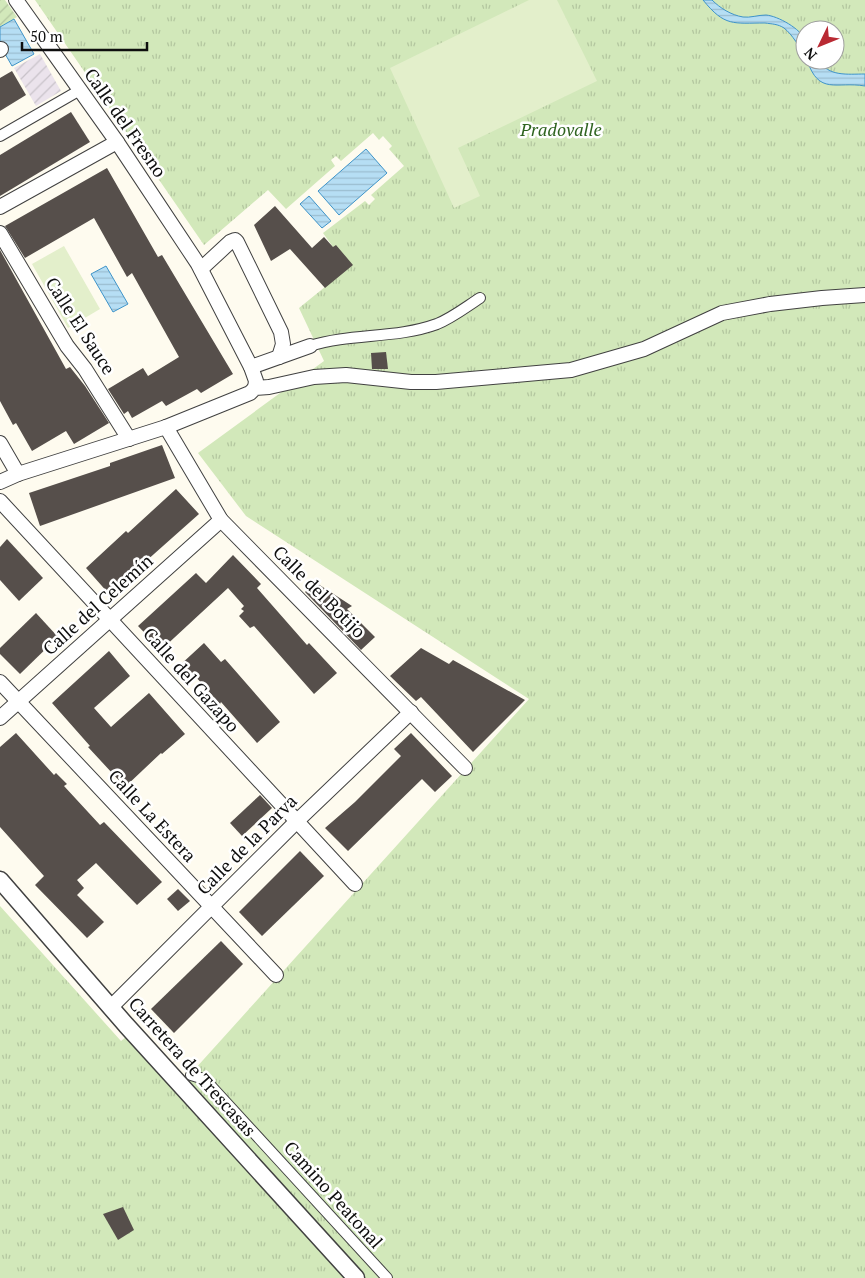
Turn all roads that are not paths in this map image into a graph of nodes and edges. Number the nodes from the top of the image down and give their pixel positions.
1 (16, 0) edge
2 (80, 90) junction
3 (0, 136) edge
4 (117, 142) junction
5 (0, 207) edge
6 (0, 233) edge
7 (201, 268) junction
8 (865, 295) edge
9 (480, 298) dead end
10 (310, 346) joint
11 (279, 357) junction
12 (251, 367) junction
13 (255, 388) junction
14 (166, 427) junction
15 (129, 439) junction
16 (0, 444) edge
17 (18, 474) junction
18 (0, 482) edge
19 (0, 501) edge
20 (221, 520) junction
21 (111, 619) junction
22 (0, 682) edge
23 (18, 702) junction
24 (411, 712) junction
25 (0, 718) edge
26 (465, 768) dead end
27 (296, 822) junction
28 (0, 880) edge
29 (354, 884) dead end
30 (211, 906) junction
31 (276, 975) dead end
32 (111, 1007) junction
33 (191, 1075) dead end
34 (356, 1278) edge
35 (387, 1278) edge

1 - 2 street, Calle del Fresno
2 - 3 street
2 - 4 street, Calle del Fresno
4 - 5 street
4 - 7 street, Calle del Fresno
6 - 15 street, Calle El Sauce
7 - 11 street
7 - 12 street, Calle del Fresno
8 - 13 street
9 - 10 street
10 - 11 street
11 - 12 street
12 - 13 street, Calle del Fresno
13 - 14 street
14 - 15 street
14 - 20 street, Calle del Botijo
15 - 17 street
16 - 17 street
17 - 18 street
19 - 21 street, Calle del Gazapo
20 - 21 street, Calle del Celemín
20 - 24 street, Calle del Botijo
21 - 23 street, Calle del Celemín
21 - 27 street, Calle del Gazapo
22 - 23 street, Calle La Estera
23 - 25 street, Calle del Celemín
23 - 30 street, Calle La Estera
24 - 26 street, Calle del Botijo
24 - 27 street, Calle de la Parva
27 - 29 street, Calle del Gazapo
27 - 30 street, Calle de la Parva
28 - 32 street, Carretera de Trescasas
30 - 31 street, Calle La Estera
30 - 32 street, Calle de la Parva
32 - 34 street, Carretera de Trescasas
33 - 35 street, Camino Peatonal

